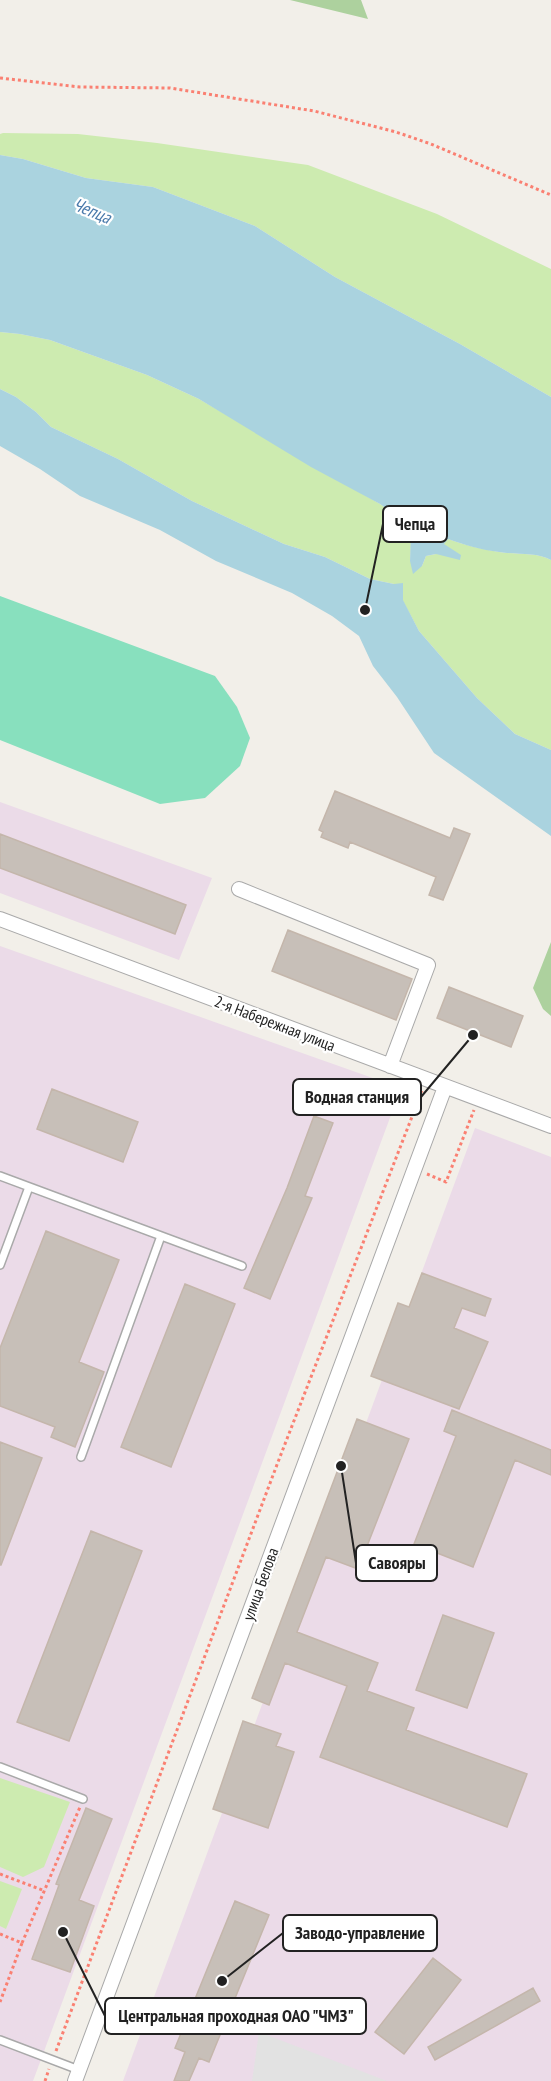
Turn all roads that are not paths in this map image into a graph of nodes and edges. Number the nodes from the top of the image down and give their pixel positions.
1 (239, 889) dead end
2 (0, 919) edge
3 (390, 1066) junction
4 (445, 1087) junction
5 (551, 1126) edge
6 (0, 1176) edge
7 (29, 1187) junction
8 (161, 1236) junction
9 (0, 1264) edge
10 (242, 1266) dead end
11 (81, 1457) dead end
12 (0, 1767) edge
13 (83, 1799) road end
14 (0, 2040) edge
15 (77, 2076) edge

1 - 3 street
2 - 3 street, 2-я Набережная улица
3 - 4 street, 2-я Набережная улица
4 - 5 street, 2-я Набережная улица
4 - 15 street, улица Белова
6 - 7 lane
7 - 8 lane
7 - 9 lane
8 - 10 lane
8 - 11 lane
12 - 13 lane
14 - 15 lane

